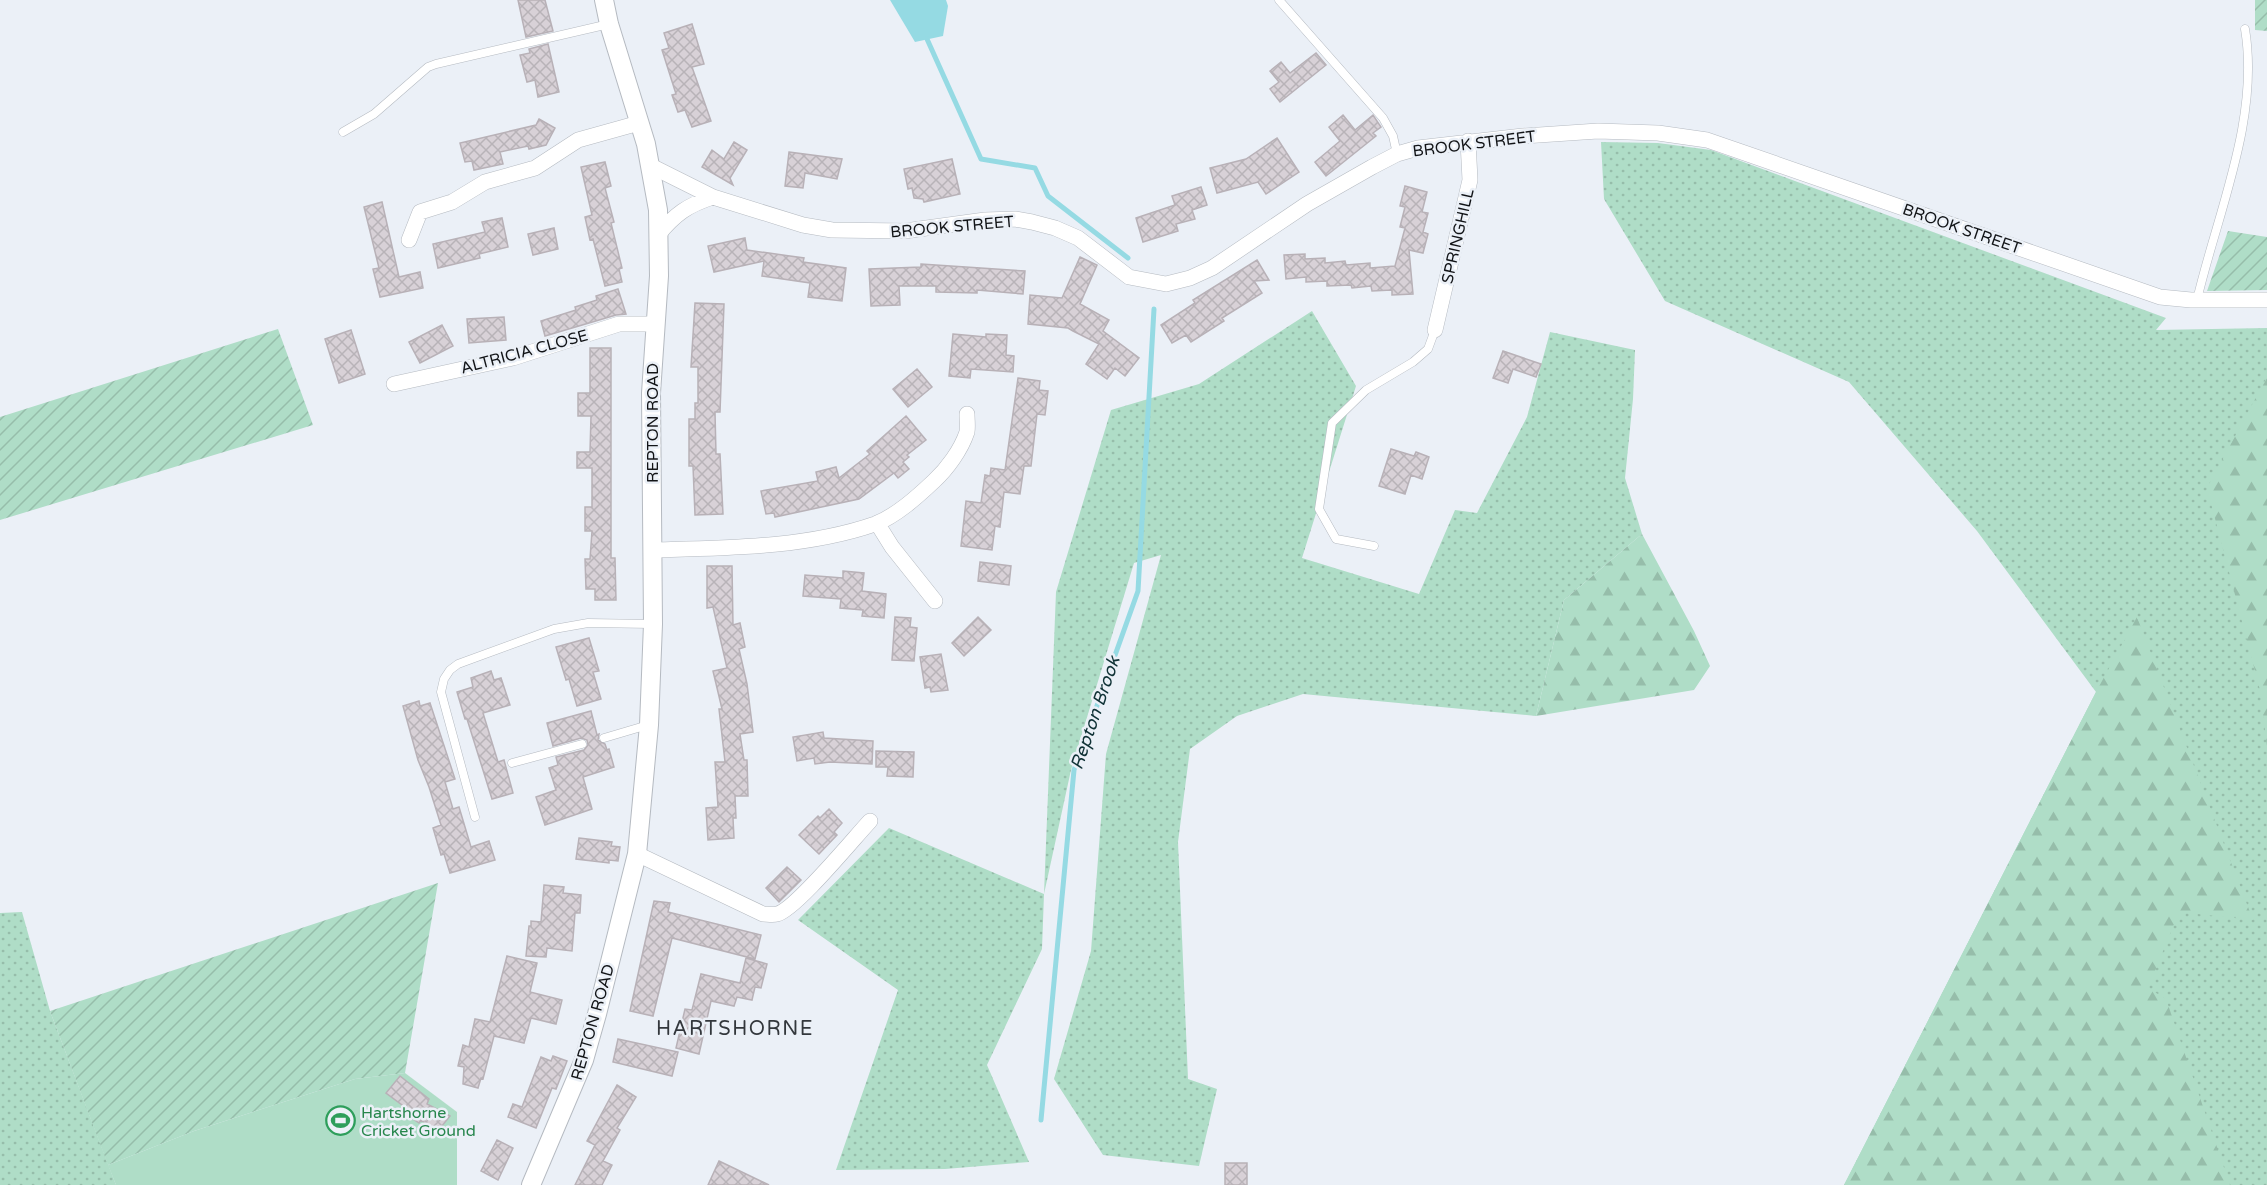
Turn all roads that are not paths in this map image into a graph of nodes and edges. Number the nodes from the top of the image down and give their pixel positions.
1 (604, 0) edge
2 (1279, 0) edge
3 (609, 24) junction
4 (2245, 29) dead end
5 (639, 123) junction
6 (343, 132) dead end
7 (1468, 141) junction
8 (1397, 154) junction
9 (651, 166) junction
10 (713, 197) junction
11 (658, 234) junction
12 (409, 240) dead end
13 (2197, 300) junction
14 (2267, 300) edge
15 (654, 324) junction
16 (1435, 330) joint
17 (394, 384) dead end
18 (968, 414) dead end
19 (877, 524) junction
20 (1374, 546) dead end
21 (653, 550) junction
22 (936, 601) dead end
23 (653, 624) junction
24 (649, 725) junction
25 (604, 738) dead end
26 (582, 744) dead end
27 (512, 763) dead end
28 (475, 817) dead end
29 (870, 821) dead end
30 (637, 854) junction
31 (531, 1185) edge

1 - 3 street, REPTON ROAD
2 - 8 lane
3 - 5 street, REPTON ROAD
3 - 6 lane
4 - 13 lane
5 - 9 street, REPTON ROAD
5 - 12 street
7 - 8 street, BROOK STREET
7 - 13 street, BROOK STREET
7 - 16 street, SPRINGHILL
8 - 10 street, BROOK STREET
9 - 10 street, BROOK STREET
9 - 11 street, REPTON ROAD
10 - 11 street
11 - 15 street, REPTON ROAD
13 - 14 street, BROOK STREET
15 - 17 street, ALTRICIA CLOSE
15 - 21 street, REPTON ROAD
16 - 20 lane
18 - 19 street
19 - 21 street
19 - 22 street
21 - 23 street, REPTON ROAD
23 - 24 street, REPTON ROAD
23 - 28 lane
24 - 25 lane
24 - 30 street, REPTON ROAD
26 - 27 lane
29 - 30 street
30 - 31 street, REPTON ROAD

